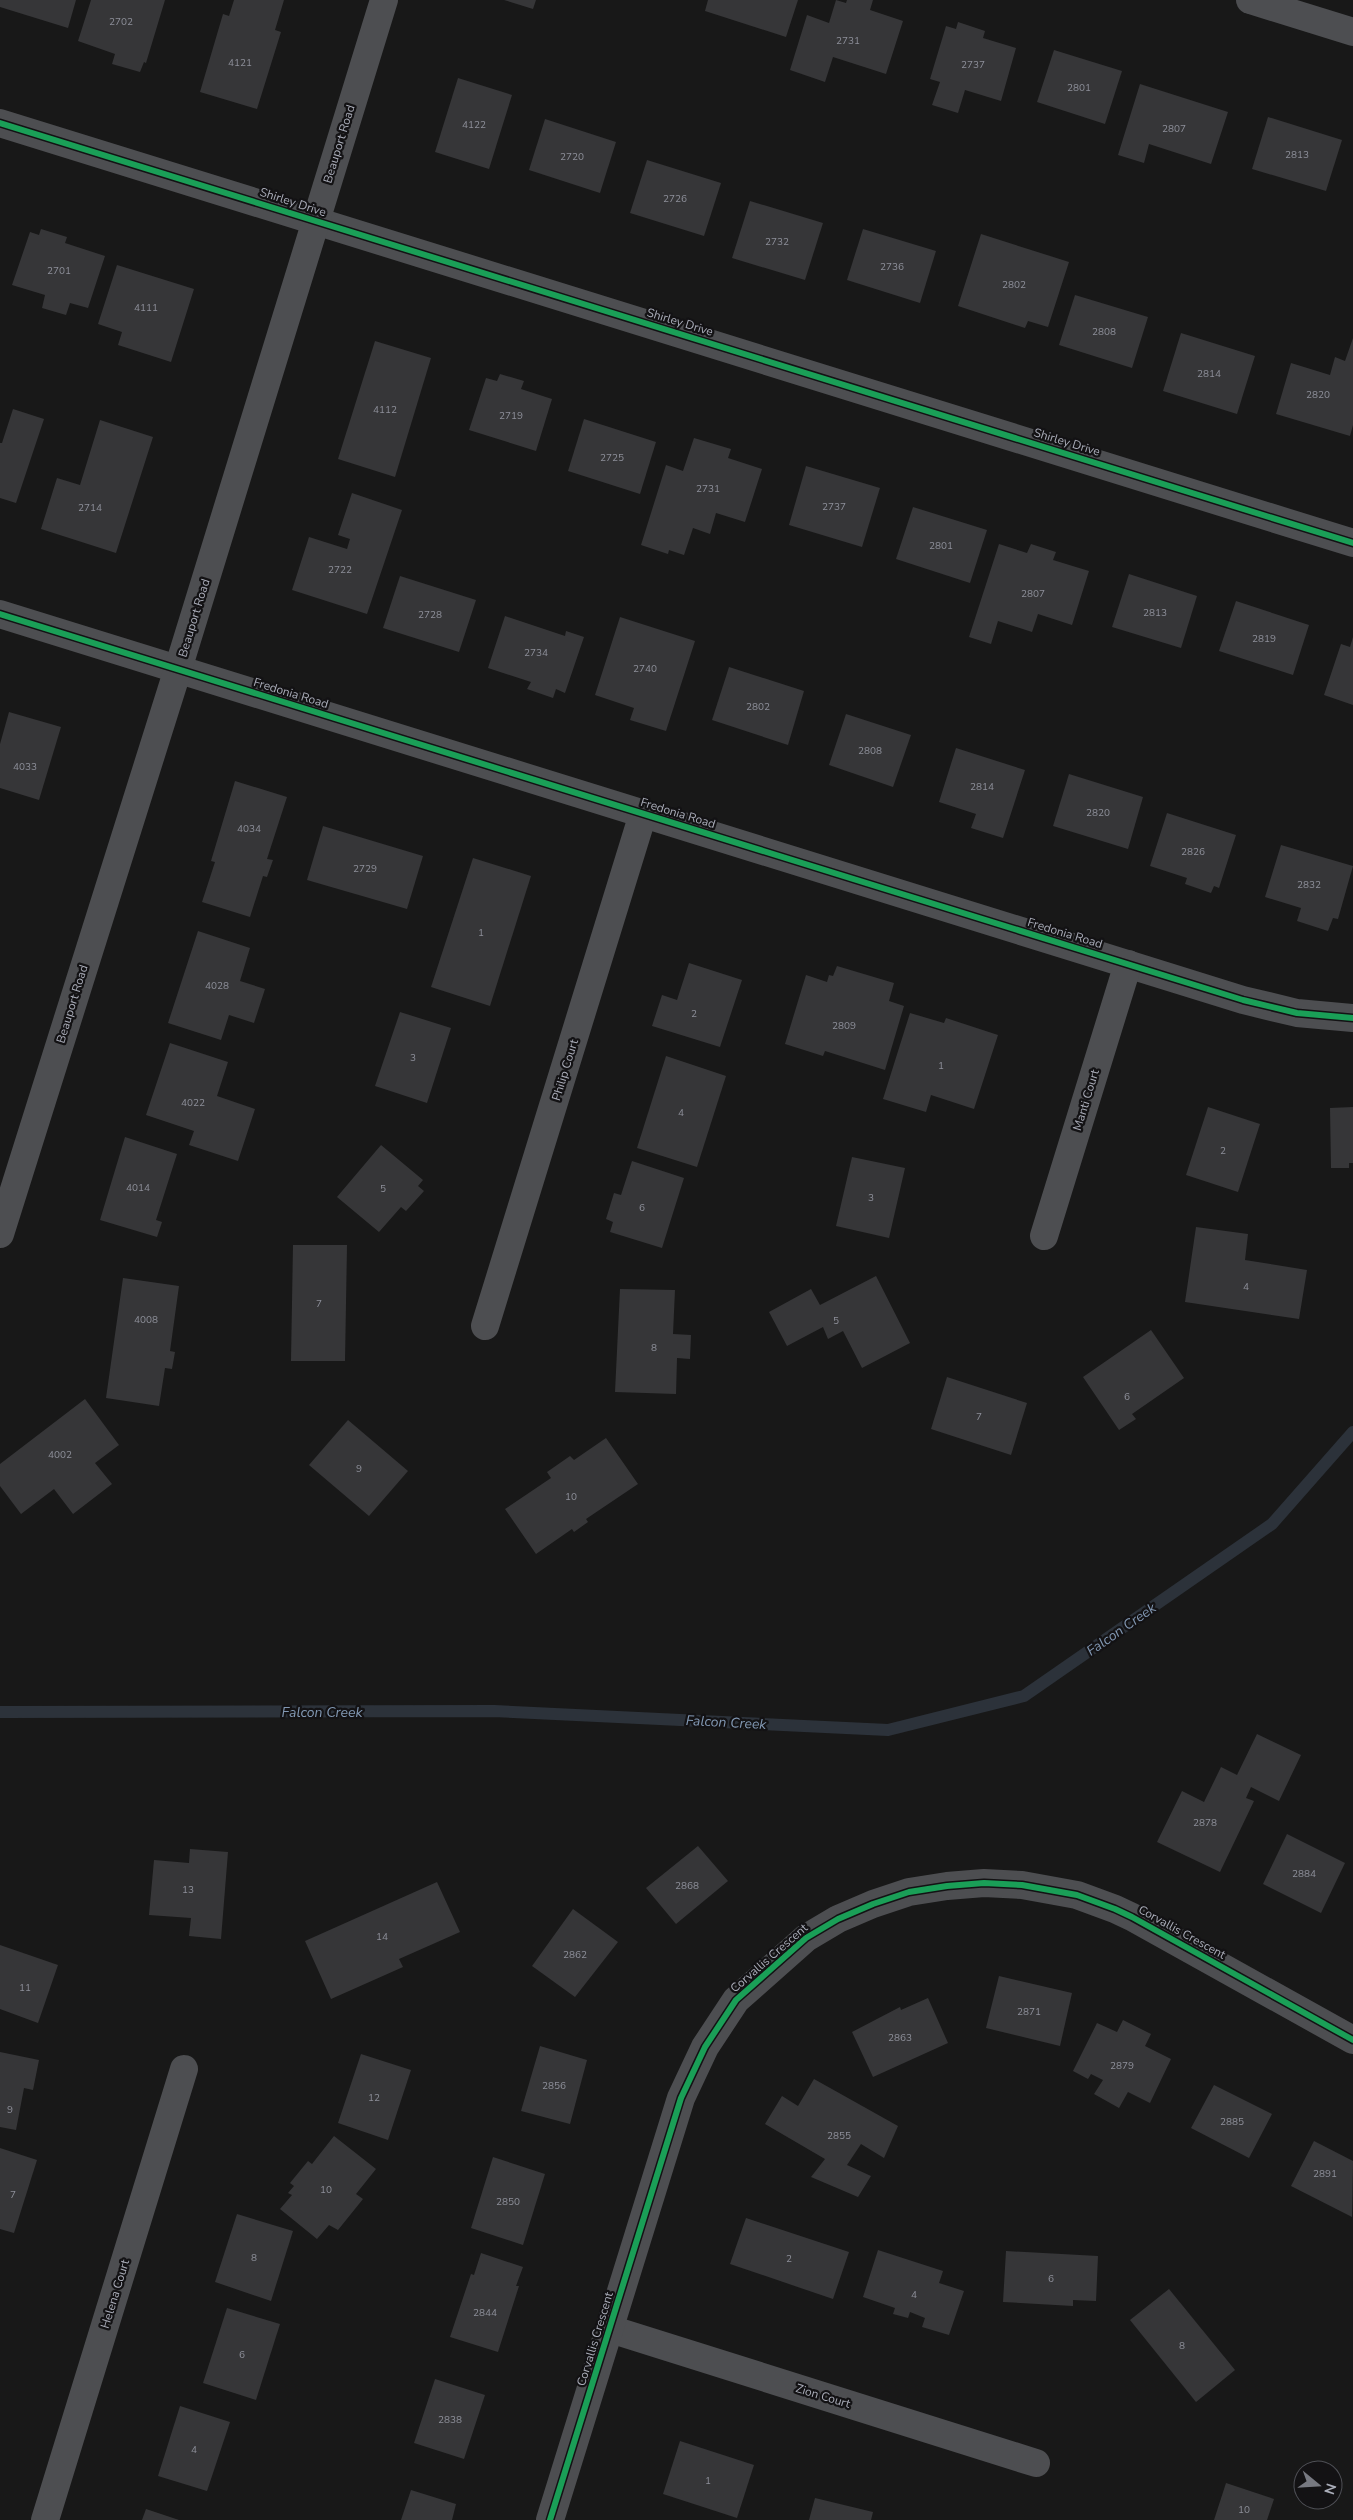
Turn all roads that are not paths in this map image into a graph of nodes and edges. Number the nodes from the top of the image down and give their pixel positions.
1 (384, 0) edge
2 (1250, 0) edge
3 (1353, 32) edge
4 (0, 122) edge
5 (315, 221) junction
6 (1353, 543) edge
7 (0, 614) edge
8 (178, 669) junction
9 (643, 814) junction
10 (1128, 964) junction
11 (1353, 1018) edge
12 (0, 1234) edge
13 (1044, 1236) dead end
14 (485, 1326) dead end
15 (1353, 2040) edge
16 (184, 2069) dead end
17 (610, 2329) junction
18 (1036, 2463) dead end
19 (45, 2520) edge
20 (550, 2520) edge

1 - 5 street, Beauport Road
2 - 3 street
4 - 5 street, Shirley Drive
5 - 6 street, Shirley Drive
5 - 8 street, Beauport Road
7 - 8 street, Fredonia Road
8 - 9 street, Fredonia Road
8 - 12 street, Beauport Road
9 - 10 street, Fredonia Road
9 - 14 street, Philip Court
10 - 11 street, Fredonia Road
10 - 13 street, Manti Court
15 - 17 street, Corvallis Crescent
16 - 19 street, Helena Court
17 - 18 street, Zion Court
17 - 20 street, Corvallis Crescent

